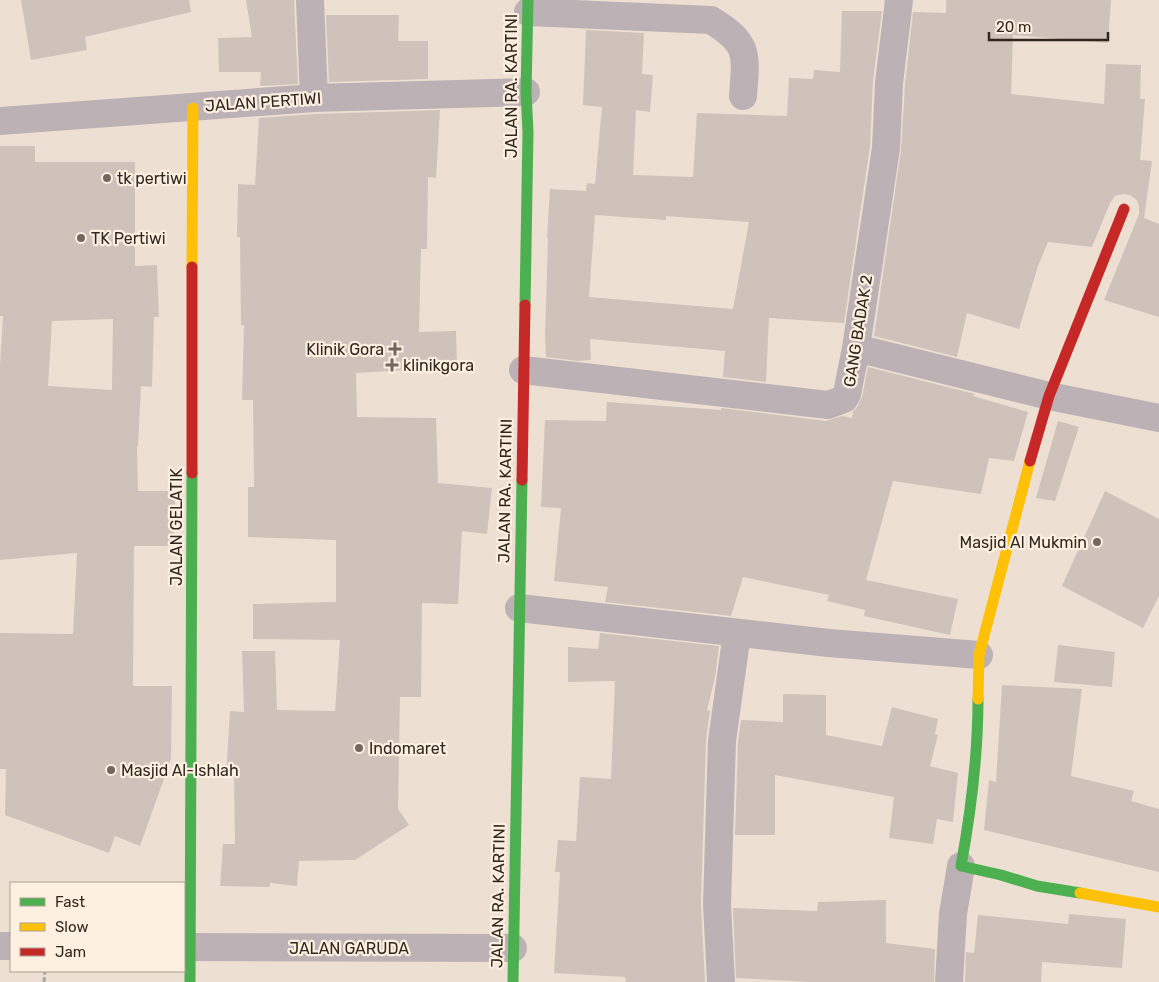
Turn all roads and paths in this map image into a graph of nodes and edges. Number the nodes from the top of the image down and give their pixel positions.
1 (310, 0) edge
2 (899, 0) edge
3 (528, 6) edge
4 (526, 92) junction
5 (743, 96) dead end
6 (314, 98) junction
7 (193, 108) junction
8 (0, 121) edge
9 (1124, 209) dead end
10 (856, 348) junction
11 (523, 370) junction
12 (1050, 396) junction
13 (1159, 418) edge
14 (519, 608) junction
15 (737, 633) junction
16 (979, 655) junction
17 (961, 866) junction
18 (1159, 907) edge
19 (187, 947) edge
20 (513, 948) junction
21 (190, 982) edge
22 (513, 982) edge
23 (720, 982) edge
24 (949, 982) edge

1 - 6 street
2 - 10 street, GANG BADAK 2
3 - 4 street, JALAN RA. KARTINI
3 - 5 street
4 - 6 street, JALAN PERTIWI
4 - 11 street, JALAN RA. KARTINI
6 - 7 street, JALAN PERTIWI
7 - 8 street, JALAN PERTIWI
7 - 19 street, JALAN GELATIK
9 - 12 street
10 - 11 street, GANG BADAK 2
10 - 12 street
11 - 14 street, JALAN RA. KARTINI
12 - 13 street
12 - 16 street
14 - 15 street
14 - 20 street, JALAN RA. KARTINI
15 - 16 street
15 - 23 street
16 - 17 street
17 - 18 street
17 - 24 street
19 - 20 street, JALAN GARUDA
19 - 21 street, JALAN GELATIK
20 - 22 street, JALAN RA. KARTINI

